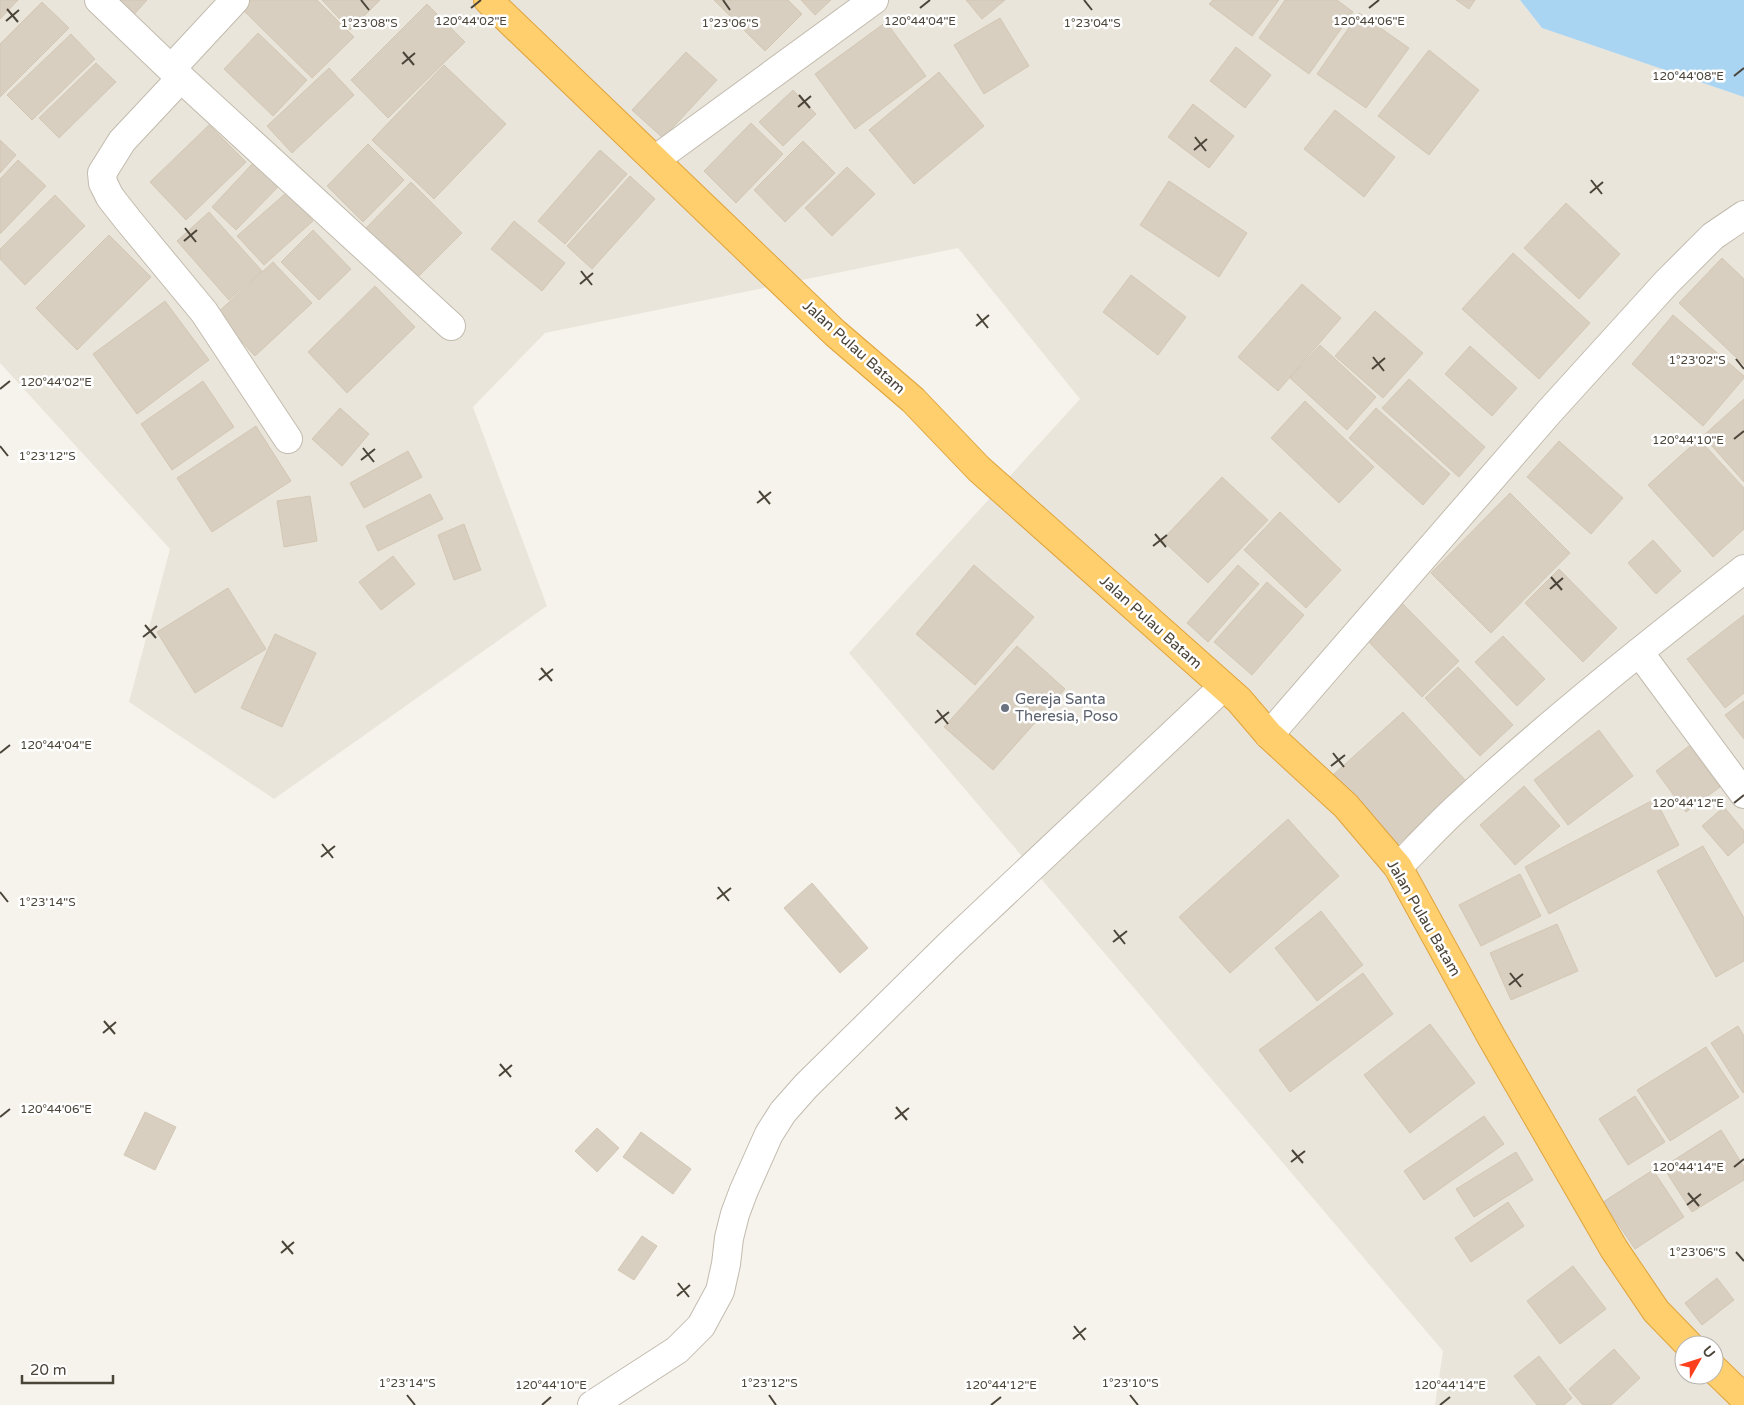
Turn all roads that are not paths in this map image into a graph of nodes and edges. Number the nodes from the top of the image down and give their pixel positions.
1 (99, 0) edge
2 (235, 0) edge
3 (488, 0) edge
4 (874, 0) edge
5 (176, 73) junction
6 (656, 159) junction
7 (1744, 215) edge
8 (451, 326) dead end
9 (288, 439) dead end
10 (1744, 570) edge
11 (1639, 652) junction
12 (1223, 687) junction
13 (1268, 735) junction
14 (1744, 794) edge
15 (1398, 867) junction
16 (1679, 1335) edge
17 (1724, 1379) edge
18 (1744, 1398) edge
19 (592, 1405) edge

1 - 5 street
2 - 5 street
3 - 6 highway, Jalan Pulau Batam
4 - 6 street
5 - 8 street
5 - 9 street
6 - 12 highway, Jalan Pulau Batam
7 - 13 street
10 - 11 street
11 - 14 street
11 - 15 street
12 - 13 highway, Jalan Pulau Batam
12 - 19 street
13 - 15 highway, Jalan Pulau Batam
15 - 16 highway, Jalan Pulau Batam
17 - 18 highway

